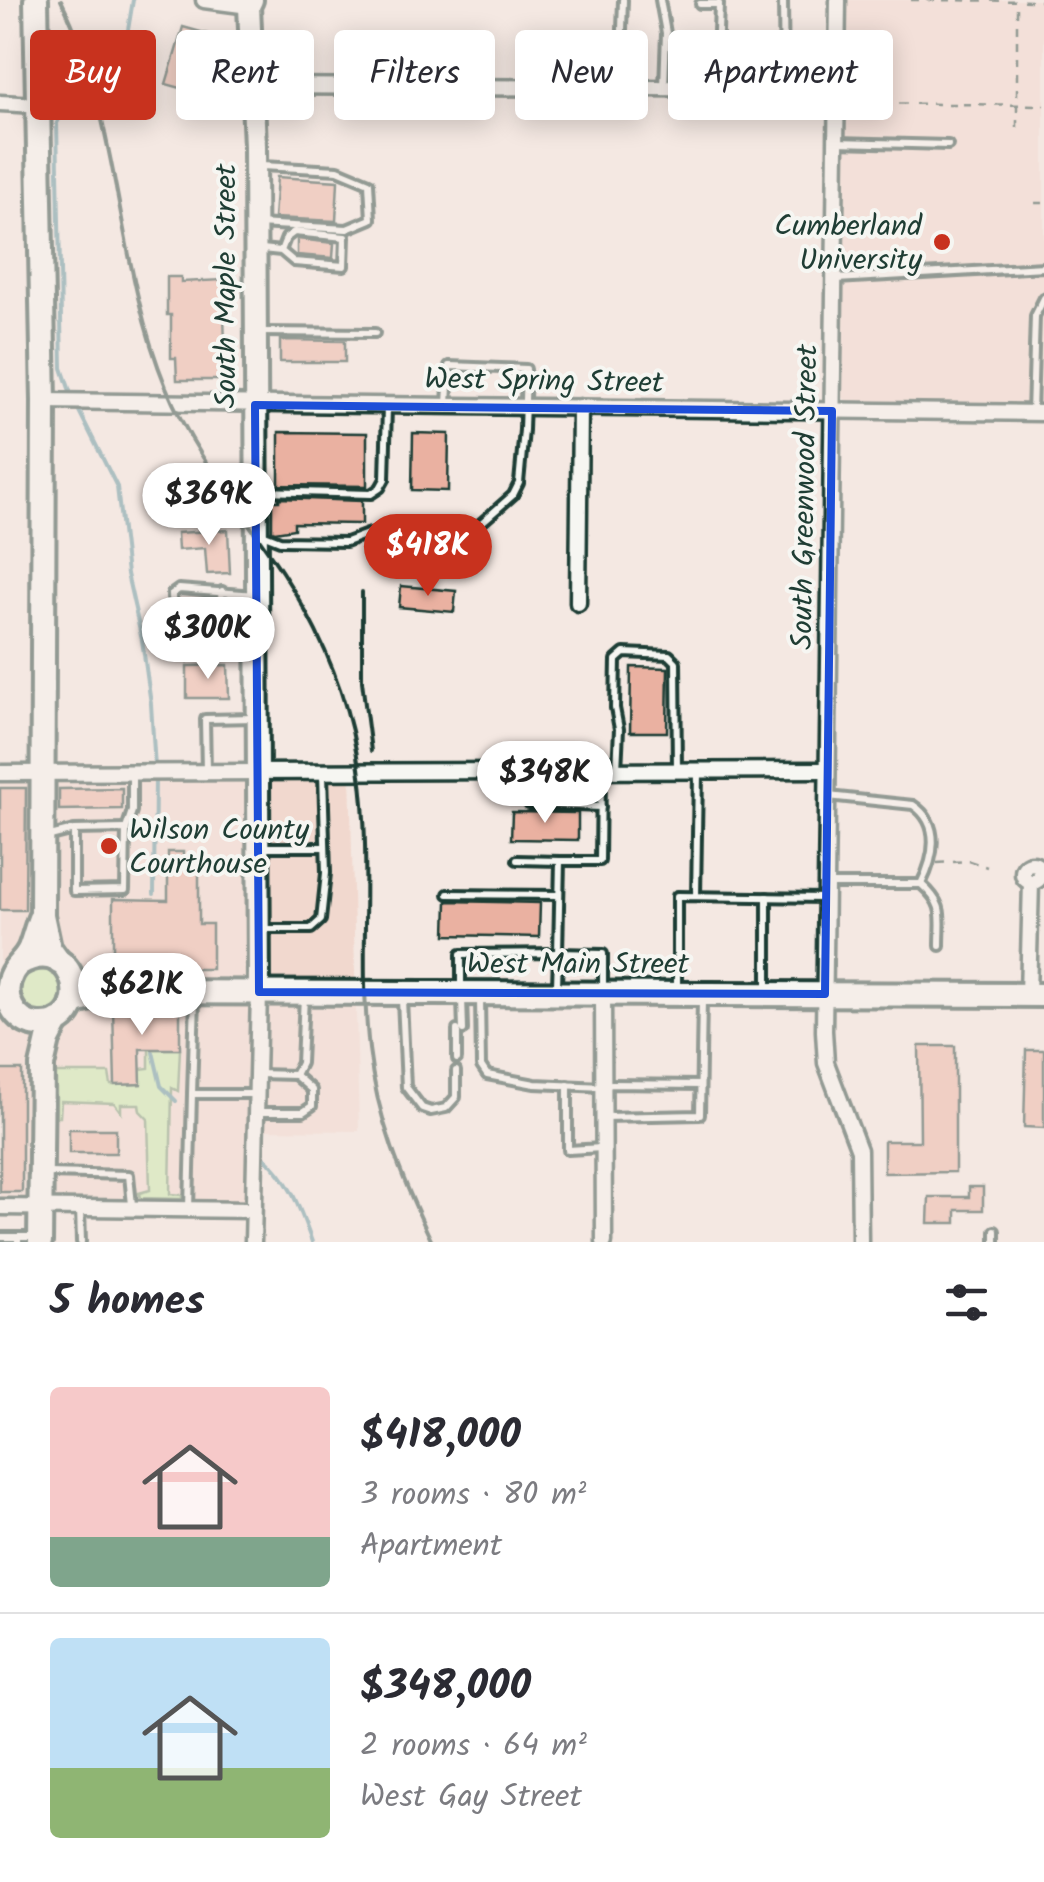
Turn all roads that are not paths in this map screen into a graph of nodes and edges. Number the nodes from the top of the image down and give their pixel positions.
1 (36, 0) edge
2 (204, 0) edge
3 (623, 0) edge
4 (660, 0) edge
5 (783, 0) edge
6 (838, 0) edge
7 (251, 3) edge
8 (700, 4) dead end
9 (36, 30) edge
10 (251, 30) edge
11 (622, 30) edge
12 (717, 30) edge
13 (783, 30) edge
14 (838, 30) edge
15 (314, 86) edge
16 (515, 87) edge
17 (648, 89) edge
18 (664, 89) junction
19 (668, 89) edge
20 (0, 104) edge
21 (30, 105) edge
22 (38, 120) edge
23 (254, 120) edge
24 (837, 120) edge
25 (836, 142) junction
26 (948, 145) dead end
27 (256, 166) junction
28 (256, 224) junction
29 (256, 248) junction
30 (281, 251) junction
31 (1044, 267) edge
32 (834, 279) junction
33 (1044, 298) edge
34 (255, 332) junction
35 (375, 333) dead end
36 (55, 402) junction
37 (255, 404) junction
38 (388, 406) junction
39 (447, 406) junction
40 (526, 407) junction
41 (580, 407) junction
42 (832, 411) junction
43 (1038, 413) edge
44 (256, 491) junction
45 (256, 531) junction
46 (222, 592) junction
47 (256, 595) junction
48 (578, 604) dead end
49 (256, 718) junction
50 (609, 770) junction
51 (676, 770) junction
52 (698, 770) junction
53 (827, 770) junction
54 (525, 771) junction
55 (42, 773) junction
56 (140, 773) junction
57 (206, 773) junction
58 (324, 773) junction
59 (0, 774) edge
60 (256, 774) junction
61 (827, 796) junction
62 (602, 807) junction
63 (74, 830) junction
64 (126, 830) junction
65 (43, 838) junction
66 (325, 846) junction
67 (258, 847) junction
68 (516, 860) dead end
69 (560, 861) junction
70 (1031, 882) dead end
71 (921, 884) junction
72 (826, 891) junction
73 (448, 894) dead end
74 (558, 895) junction
75 (696, 896) junction
76 (766, 897) junction
77 (42, 915) junction
78 (258, 928) junction
79 (940, 946) dead end
80 (558, 953) junction
81 (65, 968) junction
82 (10, 973) edge
83 (111, 992) junction
84 (195, 992) junction
85 (259, 992) junction
86 (304, 992) junction
87 (402, 992) junction
88 (471, 992) junction
89 (557, 992) junction
90 (603, 993) junction
91 (677, 994) junction
92 (702, 994) junction
93 (767, 994) junction
94 (825, 994) junction
95 (1036, 995) edge
96 (12, 1011) edge
97 (66, 1012) junction
98 (457, 1059) dead end
99 (42, 1066) junction
100 (456, 1071) dead end
101 (256, 1074) junction
102 (295, 1074) junction
103 (700, 1085) junction
104 (568, 1086) junction
105 (604, 1087) junction
106 (192, 1094) junction
107 (256, 1094) junction
108 (256, 1112) junction
109 (604, 1117) junction
110 (604, 1148) junction
111 (40, 1172) junction
112 (0, 1207) edge
113 (40, 1208) junction
114 (80, 1208) junction
115 (132, 1209) junction
116 (189, 1210) junction
117 (253, 1210) junction
118 (995, 1231) dead end
119 (0, 1237) edge
120 (29, 1239) edge
121 (81, 1242) edge
122 (253, 1242) edge
123 (604, 1242) edge
124 (860, 1242) edge
125 (995, 1242) edge

1 - 9 main road
2 - 7 street
3 - 11 lane
4 - 18 lane
5 - 13 lane
6 - 14 street, South Greenwood Street
7 - 10 street, South Maple Street
8 - 12 lane
15 - 16 street
17 - 18 street
18 - 19 street
20 - 21 street
22 - 36 main road
23 - 27 street, South Maple Street
24 - 25 street, South Greenwood Street
25 - 26 lane
25 - 32 street, South Greenwood Street
27 - 28 street, South Maple Street
27 - 28 lane
28 - 29 street, South Maple Street
29 - 30 lane
29 - 34 street, South Maple Street
30 - 30 lane
31 - 32 lane
32 - 42 street, South Greenwood Street
33 - 43 lane
34 - 35 lane
34 - 37 street, South Maple Street
36 - 37 street, West Spring Street
36 - 55 main road
37 - 38 street, West Spring Street
37 - 44 street, South Maple Street
38 - 39 street, West Spring Street
38 - 44 lane
39 - 40 street, West Spring Street
39 - 40 lane
40 - 41 street, West Spring Street
40 - 45 lane
41 - 42 street, West Spring Street
41 - 48 street
42 - 43 street, West Spring Street
42 - 53 street, South Greenwood Street
44 - 45 street, South Maple Street
45 - 47 street, South Maple Street
46 - 46 lane
46 - 47 lane
47 - 49 street, South Maple Street
49 - 57 lane
49 - 60 street, South Maple Street
50 - 51 street
50 - 51 lane
50 - 54 street
50 - 62 lane
51 - 52 street
52 - 53 street
52 - 75 lane
53 - 61 street, South Greenwood Street
54 - 58 street
54 - 62 lane
55 - 56 street
55 - 59 street
55 - 65 main road
56 - 57 street
56 - 64 lane
57 - 60 street
58 - 60 street
58 - 66 lane
60 - 67 street, South Maple Street
61 - 71 lane
61 - 72 street, South Greenwood Street
62 - 69 lane
63 - 64 lane
63 - 64 lane
63 - 65 lane
65 - 77 main road
66 - 67 lane
66 - 78 lane
67 - 78 street, South Maple Street
68 - 69 lane
69 - 74 lane
70 - 95 street
71 - 72 lane
71 - 79 lane
72 - 76 lane
72 - 94 street, South Greenwood Street
73 - 74 lane
74 - 80 lane
75 - 76 lane
75 - 91 lane
76 - 93 lane
77 - 81 main road
77 - 82 main road
78 - 85 street, South Maple Street
80 - 88 lane
80 - 89 lane
80 - 90 lane
81 - 82 main road
81 - 83 main road, West Main Street
81 - 97 main road
82 - 96 main road
83 - 84 main road, West Main Street
83 - 97 main road, West Main Street
84 - 85 main road, West Main Street
84 - 106 lane
85 - 86 main road, West Main Street
85 - 101 street
86 - 87 main road, West Main Street
86 - 102 lane
87 - 88 main road, West Main Street
87 - 100 lane
88 - 89 main road, West Main Street
88 - 98 lane
88 - 104 lane
89 - 90 main road, West Main Street
90 - 91 main road, West Main Street
90 - 105 street
91 - 92 main road, West Main Street
92 - 93 main road, West Main Street
92 - 103 lane
93 - 94 main road, West Main Street
94 - 95 main road, West Main Street
94 - 124 street, South Greenwood Street
96 - 97 main road
96 - 99 main road
97 - 99 main road
99 - 111 main road
101 - 102 lane
101 - 107 street
102 - 108 lane
103 - 105 lane
103 - 109 lane
104 - 105 lane
104 - 110 lane
105 - 109 street
106 - 107 lane
106 - 116 lane
107 - 108 street
108 - 117 street
109 - 110 street
110 - 123 street
111 - 113 main road
111 - 115 lane
112 - 113 street
113 - 114 street
113 - 120 main road
114 - 115 street
114 - 121 lane
115 - 116 street
116 - 117 street
117 - 122 street
118 - 125 lane
119 - 120 lane

